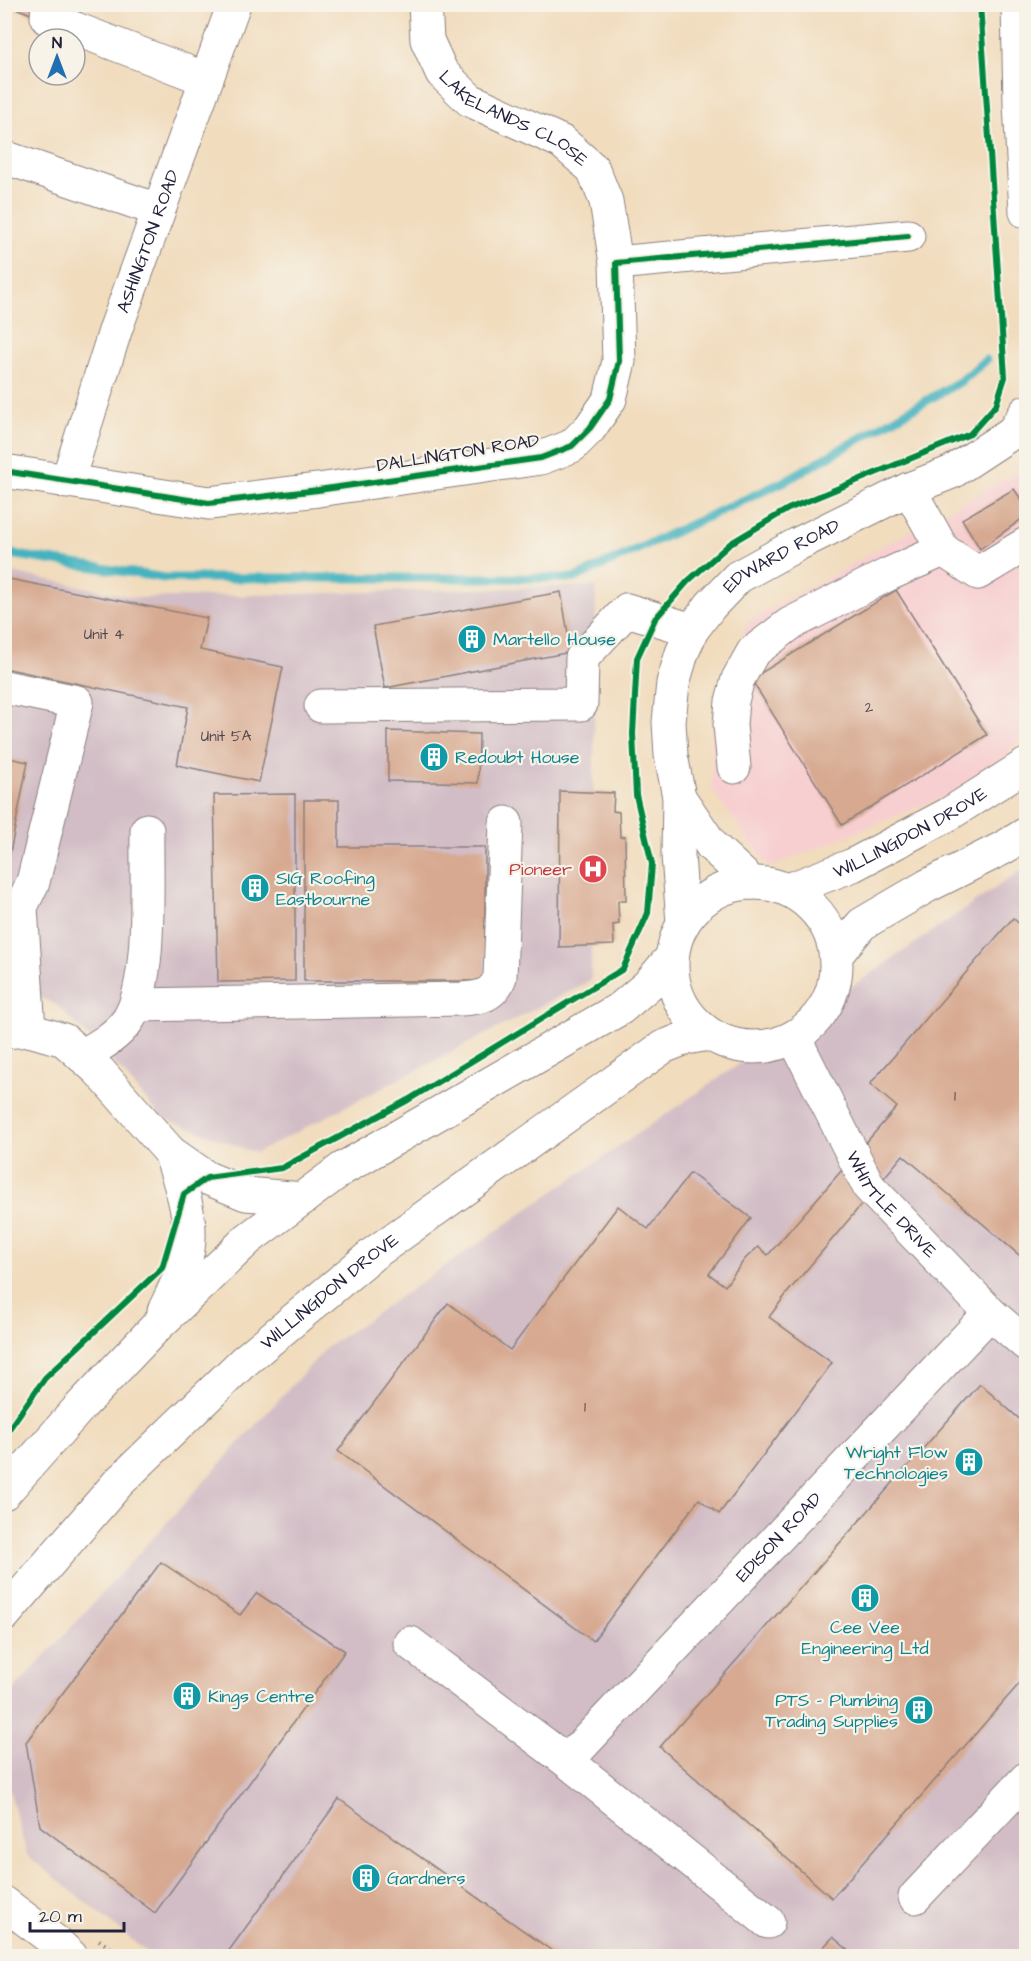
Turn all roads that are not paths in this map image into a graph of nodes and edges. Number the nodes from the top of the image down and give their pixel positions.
1 (48, 4) edge
2 (234, 4) edge
3 (425, 4) edge
4 (1018, 4) edge
5 (206, 79) junction
6 (4, 157) edge
7 (158, 210) junction
8 (1026, 212) edge
9 (908, 237) dead end
10 (616, 263) junction
11 (1026, 412) edge
12 (4, 471) edge
13 (67, 482) junction
14 (909, 489) junction
15 (1026, 544) edge
16 (943, 550) junction
17 (692, 630) junction
18 (4, 687) edge
19 (321, 706) dead end
20 (1026, 765) edge
21 (734, 767) dead end
22 (679, 797) junction
23 (506, 824) dead end
24 (147, 830) dead end
25 (1026, 834) edge
26 (752, 883) junction
27 (788, 890) junction
28 (13, 905) edge
29 (683, 923) junction
30 (836, 955) junction
31 (672, 957) junction
32 (137, 1005) junction
33 (17, 1031) edge
34 (709, 1034) junction
35 (794, 1037) junction
36 (82, 1056) junction
37 (170, 1152) junction
38 (302, 1199) junction
39 (990, 1313) junction
40 (157, 1326) junction
41 (1026, 1344) edge
42 (4, 1493) edge
43 (4, 1615) edge
44 (410, 1643) dead end
45 (567, 1761) junction
46 (1026, 1779) edge
47 (915, 1897) dead end
48 (4, 1903) edge
49 (768, 1922) dead end
50 (71, 1956) edge

1 - 5 street
2 - 5 street, ASHINGTON ROAD
3 - 10 street, LAKELANDS CLOSE
4 - 8 street
5 - 7 street, ASHINGTON ROAD
6 - 7 street
7 - 13 street, ASHINGTON ROAD
9 - 10 street
10 - 13 street, DALLINGTON ROAD
11 - 14 street, EDWARD ROAD
12 - 13 street, DALLINGTON ROAD
14 - 16 street
14 - 17 street, EDWARD ROAD
15 - 16 street
16 - 21 street
17 - 19 street
17 - 22 street, EDWARD ROAD
18 - 28 street
20 - 27 street, WILLINGDON DROVE
22 - 26 street, EDWARD ROAD
22 - 29 street, EDWARD ROAD
23 - 32 street
24 - 32 street
25 - 30 street
26 - 27 street
26 - 29 street
27 - 30 street
28 - 33 street
29 - 31 street
30 - 35 street
31 - 34 street
31 - 38 street
32 - 36 street
33 - 36 street
34 - 35 street
34 - 43 street, WILLINGDON DROVE
35 - 39 street, WHITTLE DRIVE
36 - 37 street
37 - 38 street
37 - 40 street
38 - 40 street
39 - 41 street, WHITTLE DRIVE
39 - 45 street, EDISON ROAD
40 - 42 street
44 - 45 street
45 - 49 street
46 - 47 street
48 - 50 street

